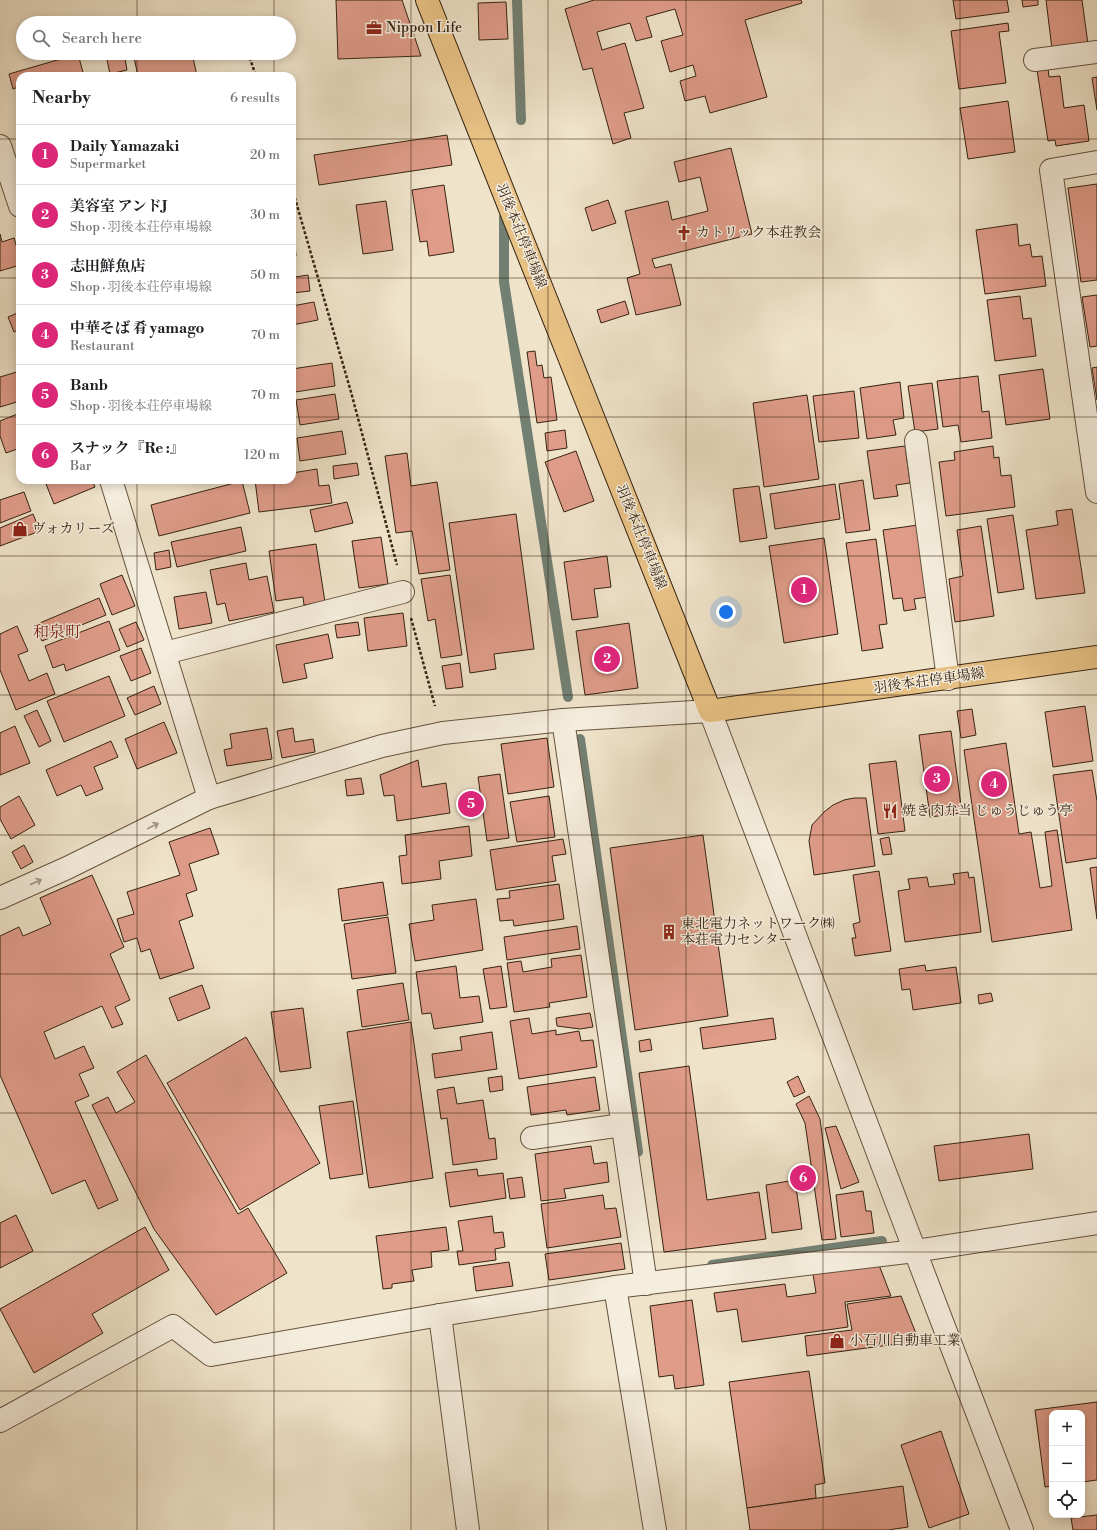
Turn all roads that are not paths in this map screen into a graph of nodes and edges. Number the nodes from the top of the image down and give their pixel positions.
1 (427, 0) edge
2 (1097, 52) edge
3 (1035, 60) dead end
4 (0, 146) edge
5 (1097, 162) edge
6 (16, 194) edge
7 (916, 441) dead end
8 (112, 484) edge
9 (1097, 492) edge
10 (403, 592) road end
11 (165, 653) junction
12 (1097, 657) edge
13 (948, 679) junction
14 (710, 711) junction
15 (563, 720) junction
16 (209, 798) junction
17 (0, 898) edge
18 (622, 1125) junction
19 (532, 1138) dead end
20 (1097, 1223) edge
21 (915, 1251) junction
22 (646, 1284) junction
23 (615, 1287) junction
24 (440, 1315) junction
25 (0, 1421) edge
26 (468, 1530) edge
27 (655, 1530) edge
28 (1022, 1530) edge

1 - 14 main road, 羽後本荘停車場線
2 - 3 street
4 - 6 street
5 - 9 street
7 - 13 street
8 - 11 street
10 - 11 street
11 - 16 street
12 - 13 main road, 羽後本荘停車場線
13 - 14 main road, 羽後本荘停車場線
14 - 15 street
14 - 21 street
15 - 16 street
15 - 18 street
17 -> 16 street
18 - 19 street
18 - 22 street
20 - 21 street
21 - 22 street
21 - 28 street
22 - 23 street
23 - 24 street
23 - 27 street
24 - 25 street
24 - 26 street

